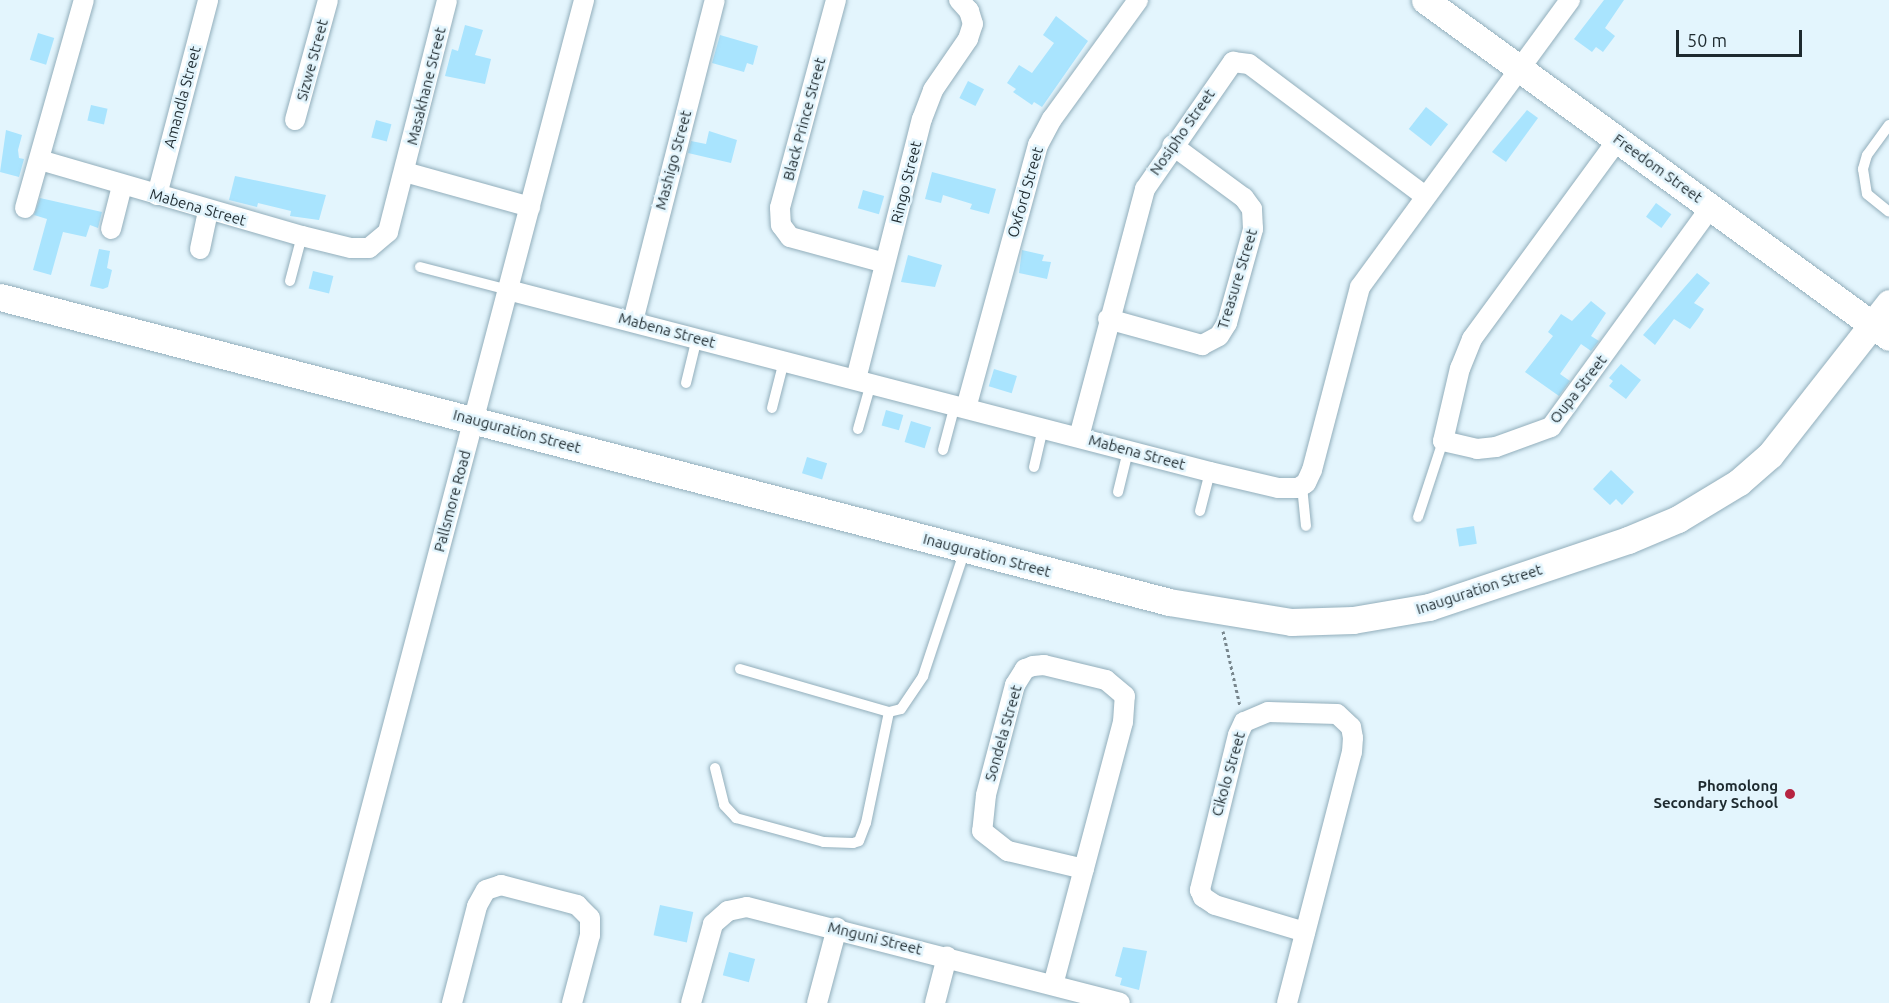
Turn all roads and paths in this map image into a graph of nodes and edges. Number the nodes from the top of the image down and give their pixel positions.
1 (84, 0) edge
2 (208, 0) edge
3 (328, 0) edge
4 (447, 0) edge
5 (584, 0) edge
6 (715, 0) edge
7 (836, 0) edge
8 (959, 0) edge
9 (1138, 0) edge
10 (1425, 0) edge
11 (1570, 0) edge
12 (1519, 69) junction
13 (295, 120) dead end
14 (1889, 125) edge
15 (1619, 138) junction
16 (1172, 145) junction
17 (40, 160) junction
18 (405, 172) junction
19 (122, 186) junction
20 (156, 195) junction
21 (1425, 196) junction
22 (530, 207) junction
23 (1711, 207) junction
24 (25, 208) dead end
25 (208, 210) junction
26 (1889, 212) edge
27 (111, 229) dead end
28 (388, 232) joint
29 (302, 236) junction
30 (200, 249) dead end
31 (885, 263) junction
32 (420, 267) dead end
33 (290, 281) dead end
34 (508, 290) junction
35 (0, 297) edge
36 (1889, 303) edge
37 (1108, 319) junction
38 (633, 321) junction
39 (1881, 332) edge
40 (697, 338) junction
41 (784, 361) junction
42 (864, 381) junction
43 (686, 383) dead end
44 (961, 407) junction
45 (772, 408) dead end
46 (473, 419) junction
47 (1043, 428) junction
48 (858, 429) dead end
49 (1079, 436) junction
50 (1443, 441) junction
51 (943, 450) dead end
52 (1128, 451) junction
53 (1034, 467) dead end
54 (1210, 472) junction
55 (1302, 486) junction
56 (1118, 492) dead end
57 (1200, 511) dead end
58 (1418, 517) dead end
59 (1306, 526) dead end
60 (965, 550) junction
61 (1218, 612) junction
62 (740, 669) dead end
63 (889, 712) junction
64 (1244, 722) junction
65 (715, 768) dead end
66 (1084, 869) junction
67 (837, 928) junction
68 (1305, 932) junction
69 (947, 957) junction
70 (1053, 985) junction
71 (320, 1003) edge
72 (452, 1003) edge
73 (572, 1003) edge
74 (691, 1003) edge
75 (817, 1003) edge
76 (935, 1003) edge
77 (1120, 1003) edge
78 (1287, 1003) edge

1 - 17 street
2 - 20 street, Amandla Street
3 - 13 street, Sizwe Street
4 - 18 street, Masakhane Street
5 - 22 street, Pallsmore Road
6 - 38 street, Mashigo Street
7 - 31 street, Black Prince Street
8 - 31 street, Ringo Street
9 - 44 street, Oxford Street
10 - 12 street, Freedom Street
11 - 12 street
12 - 15 street, Freedom Street
12 - 21 street
14 - 26 lane
15 - 23 street, Freedom Street
15 - 50 street
16 - 21 street, Nosipho Street
16 - 37 street, Nosipho Street
16 - 37 street, Treasure Street
17 - 19 street, Mabena Street
17 - 24 street
18 - 22 street
18 - 28 street, Masakhane Street
19 - 20 street, Mabena Street
19 - 27 street
20 - 25 street, Mabena Street
21 - 55 street
22 - 34 street, Pallsmore Road
23 - 39 street, Freedom Street
23 - 50 street, Oupa Street
25 - 29 street, Mabena Street
25 - 30 street
28 - 29 street, Mabena Street
29 - 33 lane
31 - 42 street, Ringo Street
32 - 34 lane
34 - 38 street, Mabena Street
34 - 46 street, Pallsmore Road
35 - 46 street, Inauguration Street
36 - 39 street, Inauguration Street
37 - 49 street, Nosipho Street
38 - 40 street, Mabena Street
39 - 61 street, Inauguration Street
40 - 41 street, Mabena Street
40 - 43 lane
41 - 42 street, Mabena Street
41 - 45 lane
42 - 44 street, Mabena Street
42 - 48 lane
44 - 47 street, Mabena Street
44 - 51 lane
46 - 60 street, Inauguration Street
46 - 71 street, Pallsmore Road
47 - 49 street, Mabena Street
47 - 53 lane
49 - 52 street, Mabena Street
50 - 58 lane
52 - 54 street, Mabena Street
52 - 56 lane
54 - 55 street, Mabena Street
54 - 57 lane
55 - 59 lane
60 - 61 street, Inauguration Street
60 - 63 lane
61 - 64 path
62 - 63 lane
63 - 65 lane
64 - 68 street, Cikolo Street
64 - 68 street, Cikolo Street
66 - 66 street, Sondela Street
66 - 70 street, Sondela Street
67 - 69 street, Mnguni Street
67 - 74 street, Mnguni Street
67 - 75 street
68 - 78 street, Cikolo Street
69 - 70 street, Mnguni Street
69 - 76 street
70 - 77 street, Mnguni Street
72 - 73 street

